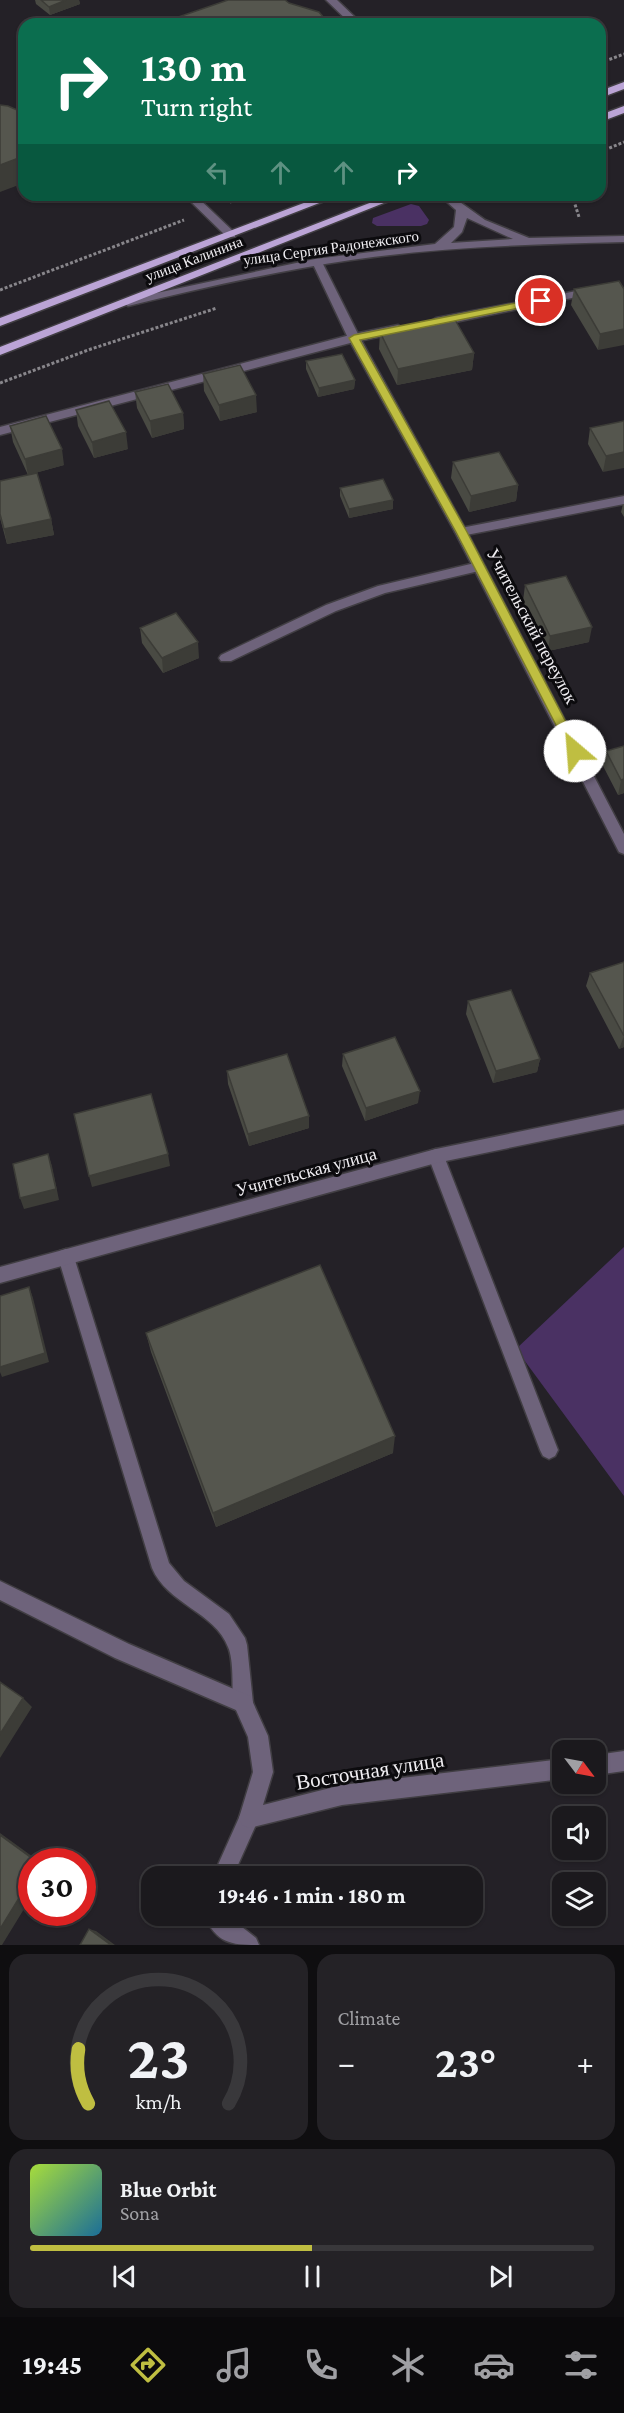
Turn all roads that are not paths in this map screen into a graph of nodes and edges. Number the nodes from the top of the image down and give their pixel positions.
1 (331, 0) edge
2 (350, 18) edge
3 (624, 85) edge
4 (606, 92) edge
5 (624, 109) edge
6 (606, 116) edge
7 (195, 201) edge
8 (319, 201) edge
9 (384, 201) edge
10 (451, 201) edge
11 (461, 210) junction
12 (231, 235) junction
13 (624, 239) edge
14 (536, 242) junction
15 (436, 248) junction
16 (317, 262) junction
17 (599, 290) edge
18 (125, 302) junction
19 (0, 322) edge
20 (354, 338) junction
21 (0, 351) edge
22 (0, 431) edge
23 (624, 500) edge
24 (461, 532) junction
25 (479, 567) junction
26 (226, 658) dead end
27 (621, 832) edge
28 (624, 848) edge
29 (624, 1117) edge
30 (436, 1156) junction
31 (66, 1257) junction
32 (0, 1275) edge
33 (549, 1450) dead end
34 (0, 1590) edge
35 (243, 1703) junction
36 (624, 1761) edge
37 (606, 1764) edge
38 (552, 1770) edge
39 (249, 1818) junction
40 (227, 1866) edge
41 (223, 1926) edge
42 (249, 1945) edge

1 - 2 street
3 - 4 main road
5 - 6 main road
7 - 12 street
8 - 12 main road, улица Калинина
9 - 18 main road, улица Калинина
10 - 11 street, улица Сергия Радонежского
11 - 14 street, улица Сергия Радонежского
11 - 15 street, улица Сергия Радонежского
12 - 19 main road, улица Калинина
13 - 14 street, улица Сергия Радонежского
14 - 15 street, улица Сергия Радонежского
15 - 16 street, улица Сергия Радонежского
16 - 18 street, улица Сергия Радонежского
16 - 20 street, Учительский переулок
17 - 20 street
18 - 21 main road, улица Калинина
20 - 22 street
20 - 24 street, Учительский переулок
23 - 24 street, Учительский переулок
24 - 25 street, Учительский переулок
25 - 26 street
25 - 27 street, Учительский переулок
27 - 28 street, Учительский переулок
29 - 30 street, Учительская улица
30 - 31 street, Учительская улица
30 - 33 street
31 - 32 street, Учительская улица
31 - 35 street
34 - 35 street
35 - 39 street
36 - 37 street
38 - 39 street, Восточная улица
39 - 40 street
41 - 42 street

